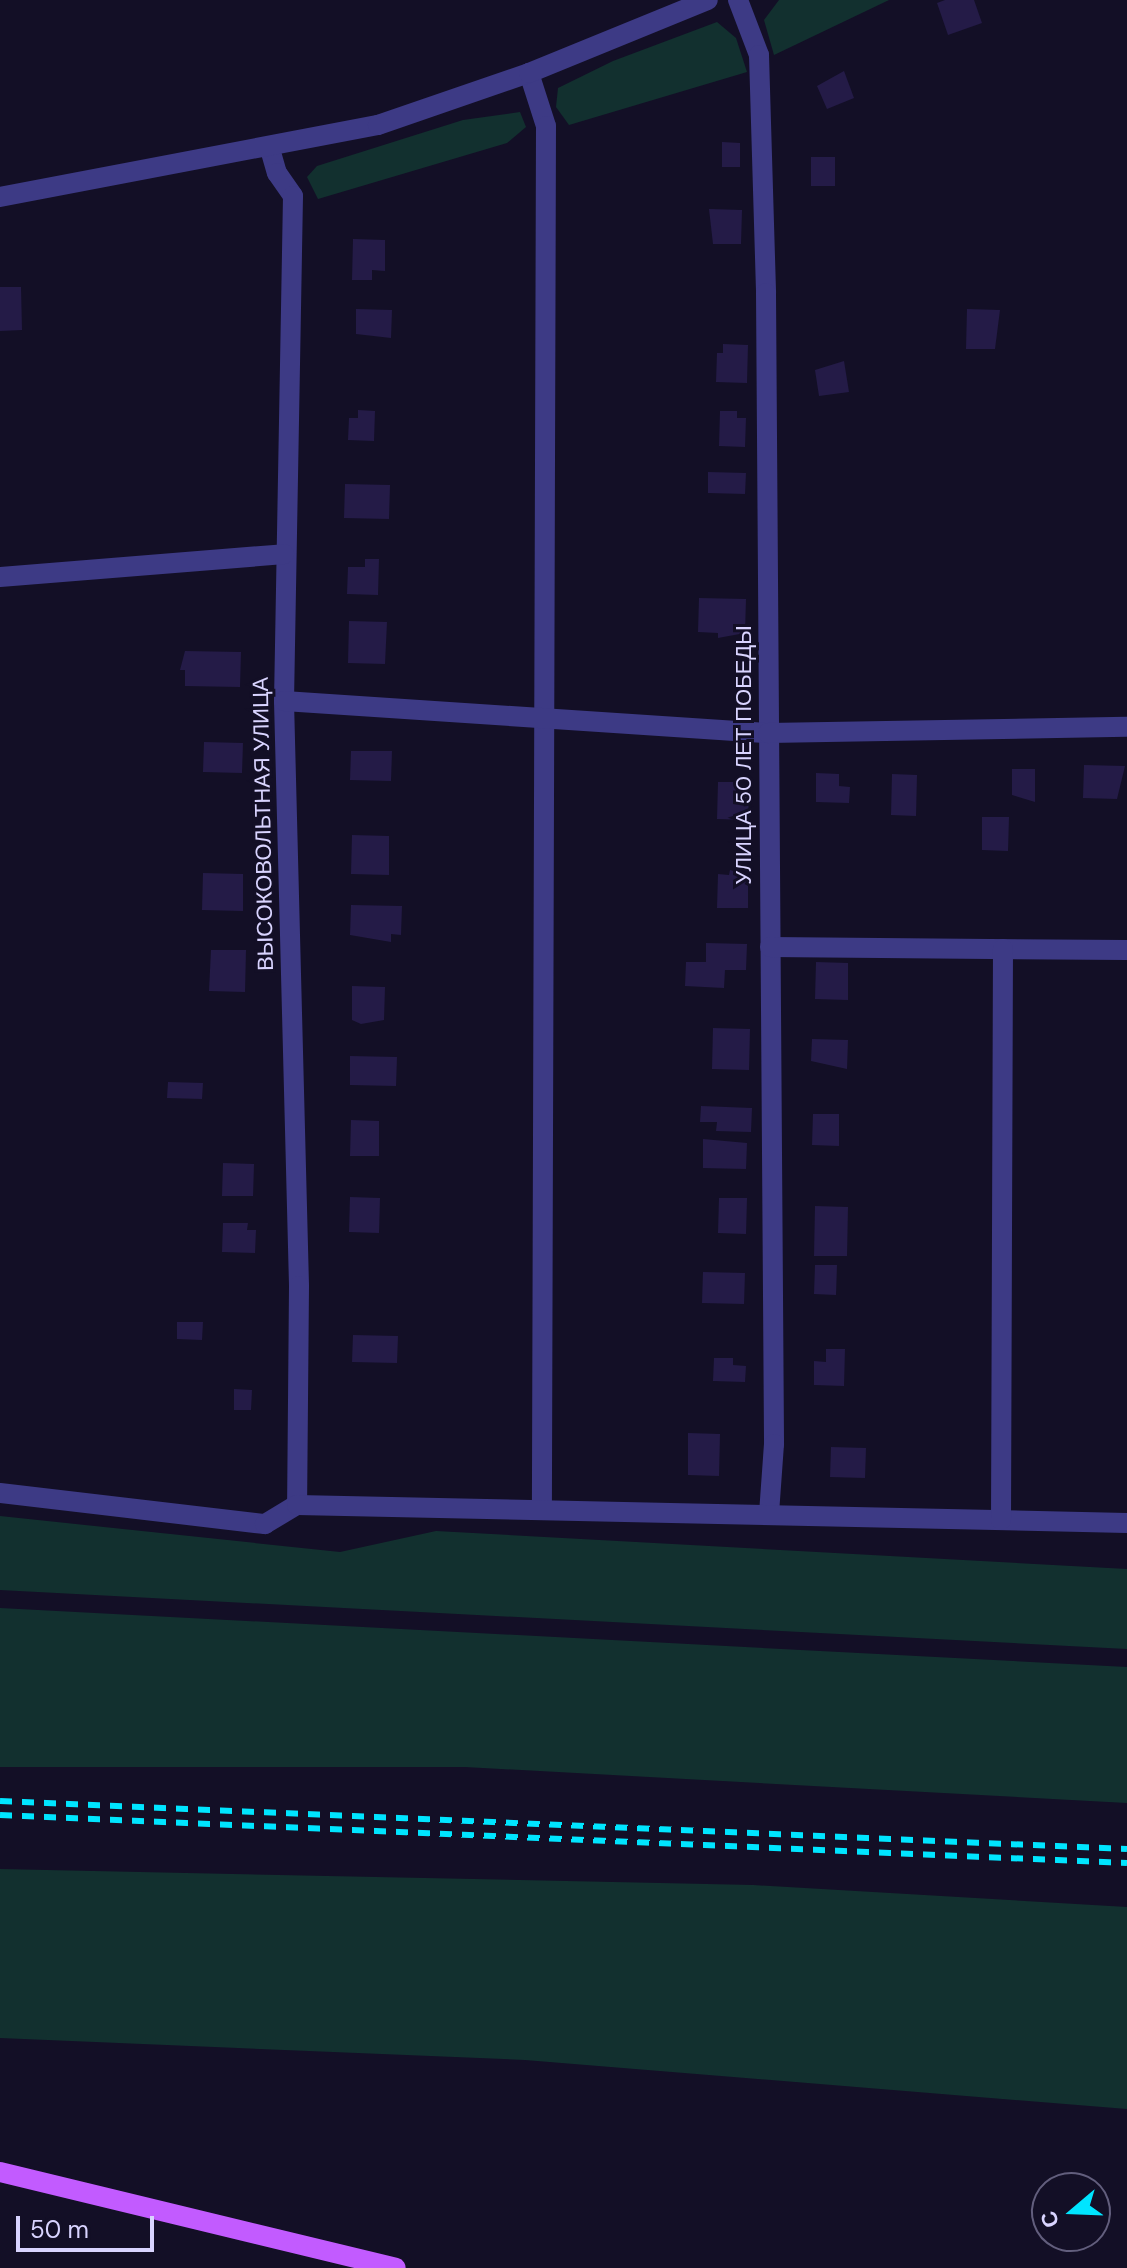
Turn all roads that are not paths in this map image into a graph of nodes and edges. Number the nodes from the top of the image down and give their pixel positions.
1 (708, 0) edge
2 (738, 0) edge
3 (529, 73) junction
4 (270, 149) junction
5 (0, 197) edge
6 (284, 554) junction
7 (0, 577) edge
8 (284, 701) junction
9 (543, 718) junction
10 (1127, 727) edge
11 (768, 733) junction
12 (770, 947) junction
13 (1003, 949) junction
14 (1127, 950) edge
15 (0, 1493) edge
16 (297, 1505) junction
17 (542, 1510) junction
18 (769, 1514) junction
19 (1001, 1520) junction
20 (1127, 1523) edge
21 (0, 2172) edge
22 (396, 2268) edge

1 - 3 street
2 - 11 street, УЛИЦА 50 ЛЕТ ПОБЕДЫ
3 - 4 street
3 - 9 street
4 - 5 street
4 - 6 street, ВЫСОКОВОЛЬТНАЯ УЛИЦА
6 - 7 street
6 - 8 street, ВЫСОКОВОЛЬТНАЯ УЛИЦА
8 - 9 street
8 - 16 street, ВЫСОКОВОЛЬТНАЯ УЛИЦА
9 - 11 street
9 - 17 street
10 - 11 street
11 - 12 street, УЛИЦА 50 ЛЕТ ПОБЕДЫ
12 - 13 street
12 - 18 street, УЛИЦА 50 ЛЕТ ПОБЕДЫ
13 - 14 street
13 - 19 street
15 - 16 street
16 - 17 street
17 - 18 street
18 - 19 street
19 - 20 street
21 - 22 main road

